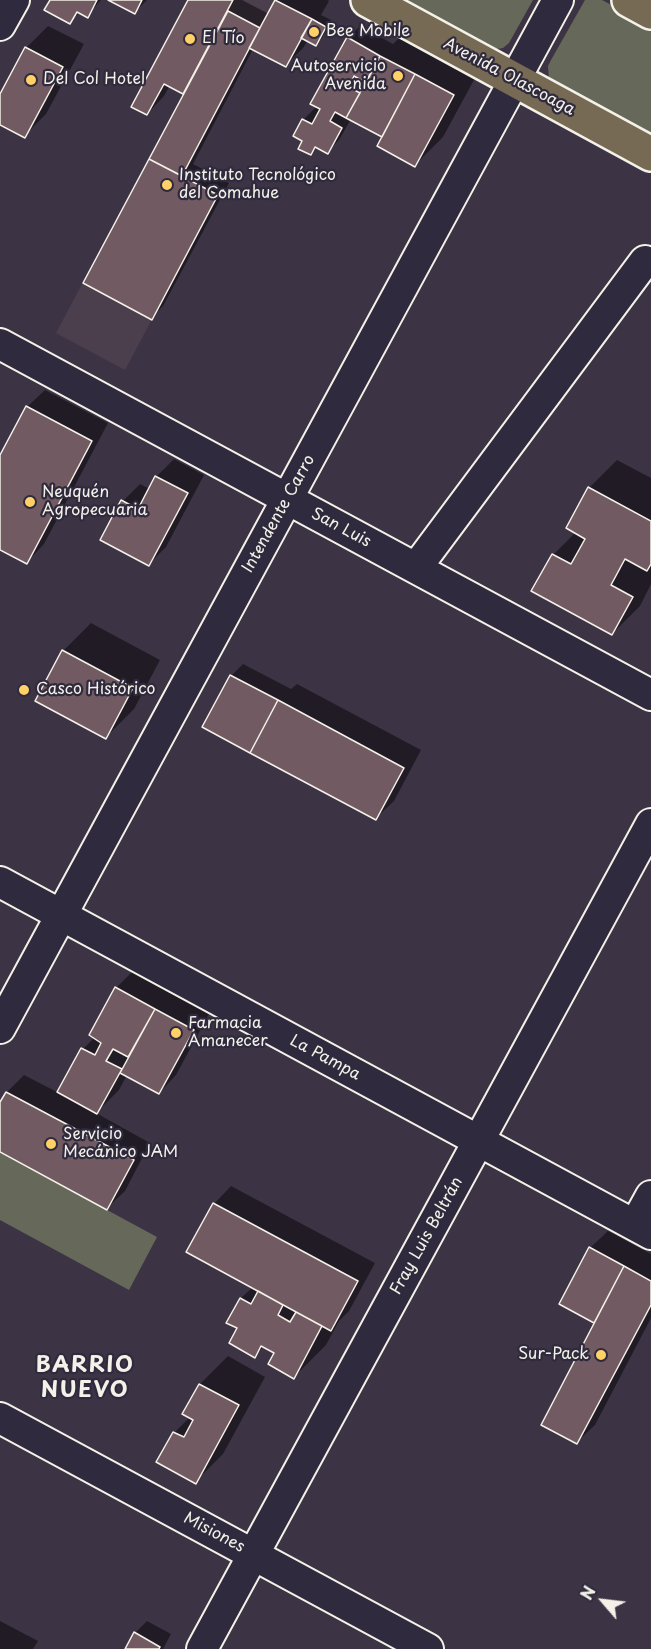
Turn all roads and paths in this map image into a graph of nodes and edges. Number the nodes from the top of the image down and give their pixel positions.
1 (14, 0) edge
2 (368, 0) edge
3 (558, 0) edge
4 (629, 0) edge
5 (651, 12) edge
6 (0, 25) edge
7 (515, 80) junction
8 (651, 154) edge
9 (645, 261) dead end
10 (0, 345) edge
11 (287, 499) junction
12 (416, 568) junction
13 (651, 695) edge
14 (651, 824) edge
15 (0, 882) edge
16 (61, 915) junction
17 (0, 1028) edge
18 (479, 1141) junction
19 (651, 1196) edge
20 (643, 1229) edge
21 (0, 1418) edge
22 (254, 1555) junction
23 (202, 1649) edge
24 (428, 1649) edge

1 - 6 street
2 - 7 main road, Avenida Olascoaga
3 - 7 street, Intendente Carro
4 - 5 main road
7 - 8 main road, Avenida Olascoaga
7 - 11 street, Intendente Carro
9 - 12 street
10 - 11 street, San Luis
11 - 12 street, San Luis
11 - 16 street, Intendente Carro
12 - 13 street, San Luis
14 - 18 street, Fray Luis Beltrán
15 - 16 street, La Pampa
16 - 17 street, Intendente Carro
16 - 18 street, La Pampa
18 - 20 street, La Pampa
18 - 22 street, Fray Luis Beltrán
19 - 20 street
21 - 22 street, Misiones
22 - 23 street, Fray Luis Beltrán
22 - 24 street, Misiones

